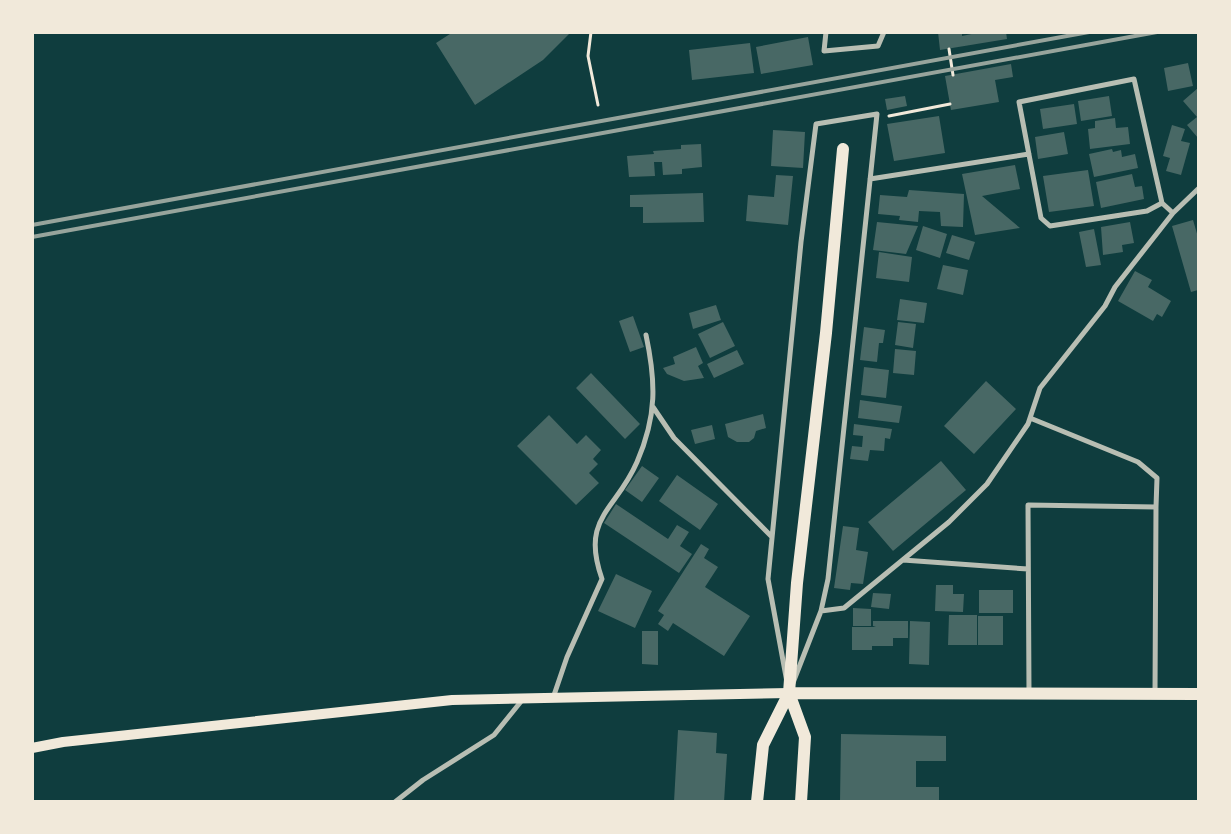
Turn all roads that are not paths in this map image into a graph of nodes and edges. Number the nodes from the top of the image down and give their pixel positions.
1 (826, 32) edge
2 (884, 32) edge
3 (843, 149) dead end
4 (1029, 154) junction
5 (870, 180) junction
6 (1198, 189) edge
7 (1162, 203) junction
8 (1174, 213) junction
9 (646, 335) dead end
10 (653, 406) junction
11 (1030, 418) junction
12 (1156, 507) junction
13 (772, 537) junction
14 (903, 560) junction
15 (1028, 569) junction
16 (821, 611) junction
17 (789, 693) junction
18 (1029, 693) junction
19 (1155, 693) junction
20 (1198, 694) edge
21 (553, 698) junction
22 (523, 699) junction
23 (32, 748) edge
24 (395, 802) edge
25 (757, 802) edge
26 (801, 802) edge

1 - 2 street
3 - 17 main road
4 - 5 street
4 - 7 street
4 - 7 street
5 - 13 street
5 - 16 street
6 - 8 street
7 - 8 street
8 - 11 street
9 - 10 street
10 - 13 street
10 - 21 street
11 - 12 street
11 - 14 street
12 - 15 street
12 - 19 street
13 - 17 street
14 - 15 street
14 - 16 street
15 - 18 street
16 - 17 street
17 - 18 main road
17 - 21 main road
17 - 25 main road
17 - 26 main road
18 - 19 main road
19 - 20 main road
21 - 22 main road
22 - 23 main road
22 - 24 street

